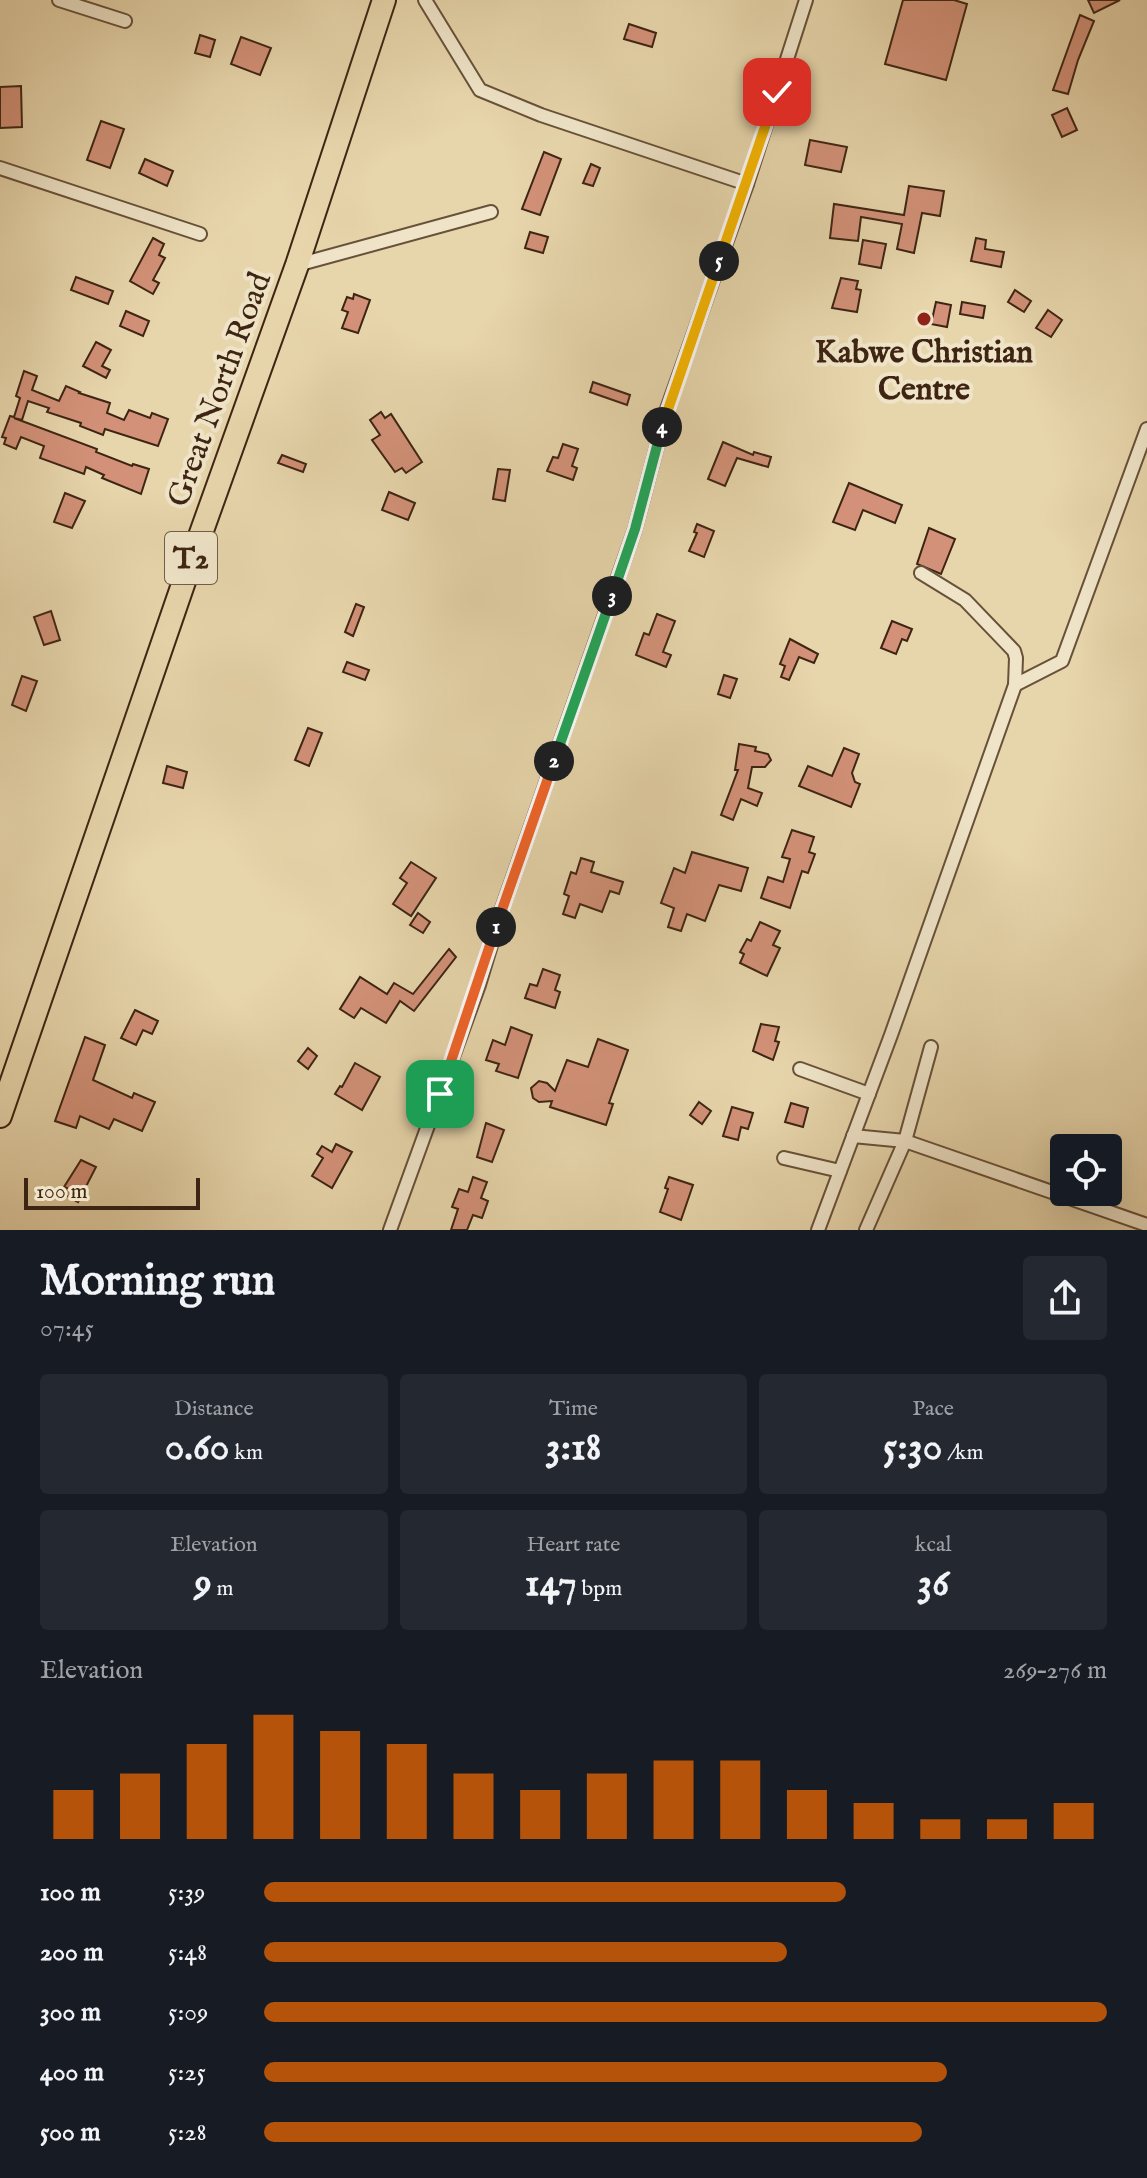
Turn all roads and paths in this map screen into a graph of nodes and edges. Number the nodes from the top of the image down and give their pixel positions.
1 (59, 0) edge
2 (384, 0) edge
3 (425, 0) edge
4 (806, 0) edge
5 (125, 21) dead end
6 (0, 168) edge
7 (747, 184) junction
8 (491, 212) dead end
9 (200, 234) dead end
10 (297, 265) junction
11 (1147, 429) edge
12 (921, 573) dead end
13 (1015, 685) junction
14 (931, 1047) dead end
15 (800, 1069) dead end
16 (869, 1094) junction
17 (0, 1116) edge
18 (853, 1136) junction
19 (905, 1141) junction
20 (784, 1158) dead end
21 (840, 1171) junction
22 (1147, 1225) edge
23 (390, 1230) edge
24 (818, 1230) edge
25 (866, 1230) edge

1 - 5 street
2 - 10 highway, Great North Road / T2
3 - 7 street
4 - 7 street
6 - 9 street
7 - 23 street
8 - 10 street
10 - 17 highway, Great North Road / T2
11 - 13 street
12 - 13 street
13 - 16 street
14 - 19 street
15 - 16 street
16 - 18 street
18 - 19 street
18 - 21 street
19 - 22 street
19 - 25 street
20 - 21 street
21 - 24 street

